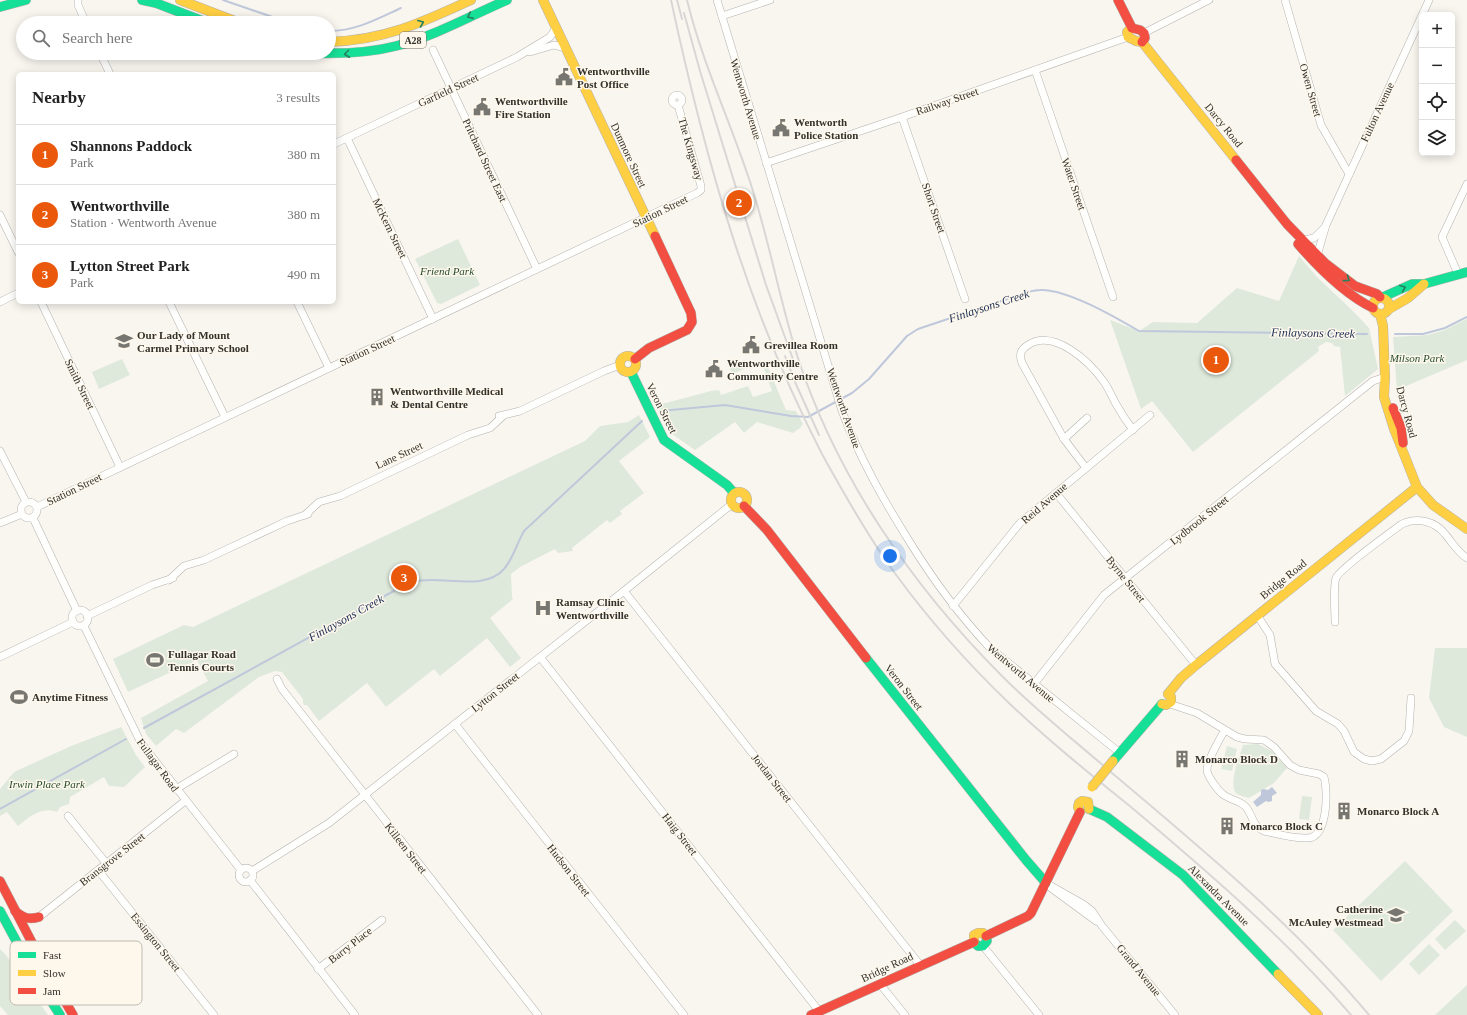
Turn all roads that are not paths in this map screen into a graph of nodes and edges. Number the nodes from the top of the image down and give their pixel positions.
1 (26, 0) edge
2 (78, 0) edge
3 (142, 0) edge
4 (180, 0) edge
5 (471, 0) edge
6 (507, 0) edge
7 (543, 0) edge
8 (716, 0) edge
9 (770, 0) edge
10 (1118, 0) edge
11 (1210, 0) edge
12 (1285, 0) edge
13 (1429, 0) edge
14 (0, 7) edge
15 (83, 16) edge
16 (190, 16) edge
17 (222, 16) edge
18 (722, 16) junction
19 (556, 28) junction
20 (1130, 32) junction
21 (1143, 37) junction
22 (336, 42) edge
23 (566, 48) junction
24 (433, 50) dead end
25 (336, 54) edge
26 (517, 57) junction
27 (103, 60) edge
28 (1035, 70) junction
29 (109, 72) edge
30 (451, 88) junction
31 (678, 105) dead end
32 (902, 117) junction
33 (347, 138) junction
34 (336, 143) edge
35 (766, 163) junction
36 (1349, 174) junction
37 (1467, 184) edge
38 (697, 193) joint
39 (0, 214) edge
40 (646, 218) junction
41 (1287, 224) junction
42 (1326, 225) junction
43 (1303, 240) junction
44 (16, 248) edge
45 (1317, 256) junction
46 (537, 269) junction
47 (1462, 273) edge
48 (1424, 284) junction
49 (16, 294) edge
50 (1381, 297) junction
51 (1113, 298) dead end
52 (965, 299) dead end
53 (0, 302) edge
54 (41, 304) edge
55 (170, 304) edge
56 (298, 304) edge
57 (1389, 309) junction
58 (1377, 311) junction
59 (433, 318) junction
60 (634, 359) junction
61 (620, 364) junction
62 (329, 368) junction
63 (631, 372) junction
64 (1385, 377) junction
65 (1150, 415) dead end
66 (225, 417) junction
67 (1087, 418) dead end
68 (1133, 430) junction
69 (1064, 439) junction
70 (0, 450) edge
71 (120, 467) junction
72 (1086, 468) junction
73 (1418, 487) junction
74 (734, 493) junction
75 (1056, 493) junction
76 (26, 502) junction
77 (732, 504) junction
78 (744, 506) junction
79 (37, 507) junction
80 (22, 514) junction
81 (33, 518) junction
82 (0, 523) edge
83 (1467, 529) edge
84 (1467, 558) edge
85 (1126, 578) junction
86 (624, 591) junction
87 (953, 606) junction
88 (77, 611) junction
89 (1257, 615) junction
90 (87, 616) junction
91 (73, 622) junction
92 (1335, 622) dead end
93 (84, 626) junction
94 (0, 657) edge
95 (540, 657) junction
96 (1196, 665) junction
97 (277, 679) dead end
98 (1034, 684) junction
99 (1411, 698) dead end
100 (1166, 704) junction
101 (455, 724) junction
102 (1225, 730) junction
103 (1120, 753) junction
104 (234, 754) dead end
105 (176, 789) junction
106 (365, 795) junction
107 (185, 801) junction
108 (1085, 807) junction
109 (68, 816) dead end
110 (106, 863) junction
111 (98, 870) junction
112 (241, 870) junction
113 (252, 871) junction
114 (0, 880) edge
115 (250, 880) junction
116 (1046, 883) junction
117 (0, 911) edge
118 (15, 911) junction
119 (39, 917) joint
120 (382, 920) dead end
121 (986, 936) junction
122 (16, 941) edge
123 (31, 941) edge
124 (974, 942) junction
125 (983, 946) junction
126 (920, 965) junction
127 (318, 969) junction
128 (880, 984) junction
129 (54, 1005) edge
130 (68, 1005) edge
131 (815, 1013) edge
132 (60, 1015) edge
133 (74, 1015) edge
134 (214, 1015) edge
135 (355, 1015) edge
136 (538, 1015) edge
137 (684, 1015) edge
138 (905, 1015) edge
139 (1039, 1015) edge
140 (1175, 1015) edge
141 (1318, 1015) edge

1 - 14 main road
2 - 15 street
3 - 16 main road
4 - 17 main road
22 -> 5 main road, A28
6 -> 25 main road, A28
7 - 19 main road, Dunmore Street
8 - 18 street, Wentworth Avenue
9 - 18 street
10 - 20 main road
11 - 21 street
12 - 36 street, Owen Street
13 - 36 street, Fulton Avenue
18 - 35 street, Wentworth Avenue
19 - 23 main road, Dunmore Street
19 - 26 street, Garfield Street
20 - 21 main road
20 - 28 street, Railway Street
21 - 41 main road, Darcy Road
23 - 26 street
23 - 40 main road, Dunmore Street
24 - 30 street, Pritchard Street East
26 - 30 street, Garfield Street
27 - 29 street
28 - 32 street, Railway Street
28 - 51 street, Water Street
30 - 33 street, Garfield Street
30 - 46 street, Pritchard Street East
31 - 38 street, The Kingsway
32 - 35 street, Railway Street
32 - 52 street, Short Street
33 - 34 street, Garfield Street
33 - 59 street, McKern Street
35 - 87 street, Wentworth Avenue
36 - 42 street, Fulton Avenue
37 - 47 street
38 - 40 street, Station Street
39 - 44 street
40 - 46 street, Station Street
40 - 60 main road, Dunmore Street
41 - 43 main road, Darcy Road
41 - 58 main road, Darcy Road
42 - 43 street, Fulton Avenue
42 - 45 street, Fulton Avenue
43 - 45 main road, Darcy Road
45 -> 50 main road, Darcy Road
46 - 59 street, Station Street
47 - 48 main road
50 -> 48 main road
48 - 57 main road
49 - 53 street
50 - 57 main road
50 - 58 main road
54 - 71 street, Smith Street
55 - 66 street
56 - 62 street
57 - 58 main road
58 - 64 main road, Darcy Road
59 - 62 street, Station Street
60 - 61 main road
60 - 63 main road
61 - 63 main road
61 - 90 street, Lane Street
62 - 66 street, Station Street
63 - 74 main road, Veron Street
64 - 73 main road, Darcy Road
64 - 85 street, Lydbrook Street
65 - 68 street, Reid Avenue
66 - 71 street, Station Street
67 - 69 street
68 - 69 street
68 - 72 street, Reid Avenue
69 - 72 street
70 - 76 street
71 - 79 street, Station Street
72 - 75 street, Reid Avenue
73 - 83 main road, Darcy Road
73 - 89 main road, Bridge Road
74 - 77 main road
74 - 78 main road
75 - 85 street, Byrne Street
75 - 87 street, Reid Avenue
76 - 79 street
76 - 80 street
77 - 78 main road
77 - 86 street, Lytton Street
78 - 116 main road, Veron Street
79 - 81 street
80 - 81 street
80 - 82 street
81 - 88 street
84 - 92 street
85 - 96 street, Byrne Street
85 - 98 street, Lydbrook Street
86 - 95 street, Lytton Street
86 - 126 street, Jordan Street
87 - 98 street, Wentworth Avenue
88 - 90 street
88 - 91 street
89 - 96 main road, Bridge Road
89 - 99 street
90 - 93 street
91 - 93 street
91 - 94 street
93 - 105 street, Fullagar Road
95 - 101 street, Lytton Street
95 - 131 street, Haig Street
96 - 100 main road, Bridge Road
97 - 106 street, Killeen Street
98 - 103 street, Wentworth Avenue
100 - 102 street
100 - 103 main road
101 - 106 street, Lytton Street
101 - 137 street, Hudson Street
102 - 102 street
103 - 108 main road, bridge
104 - 105 street
105 - 107 street, Fullagar Road
106 - 113 street, Lytton Street
106 - 136 street, Killeen Street
107 - 110 street, Bransgrove Street
107 - 112 street, Fullagar Road
108 - 116 main road
108 - 141 main road, Alexandra Avenue
109 - 110 street
110 - 111 street, Bransgrove Street
111 - 119 street, Bransgrove Street
111 - 134 street, Essington Street
112 - 113 street
112 - 115 street
113 - 115 street
114 - 118 main road
115 - 127 street
116 - 121 main road
116 - 140 street, Grand Avenue
117 - 122 main road
118 - 119 main road
118 - 123 main road
120 - 127 street, Barry Place
121 - 124 main road
121 - 125 main road
124 - 125 main road
124 - 126 main road, Bridge Road
125 - 139 street
126 - 128 main road, Bridge Road
127 - 135 street
128 - 131 main road, Bridge Road
128 - 138 street
129 - 132 main road
130 - 133 main road

